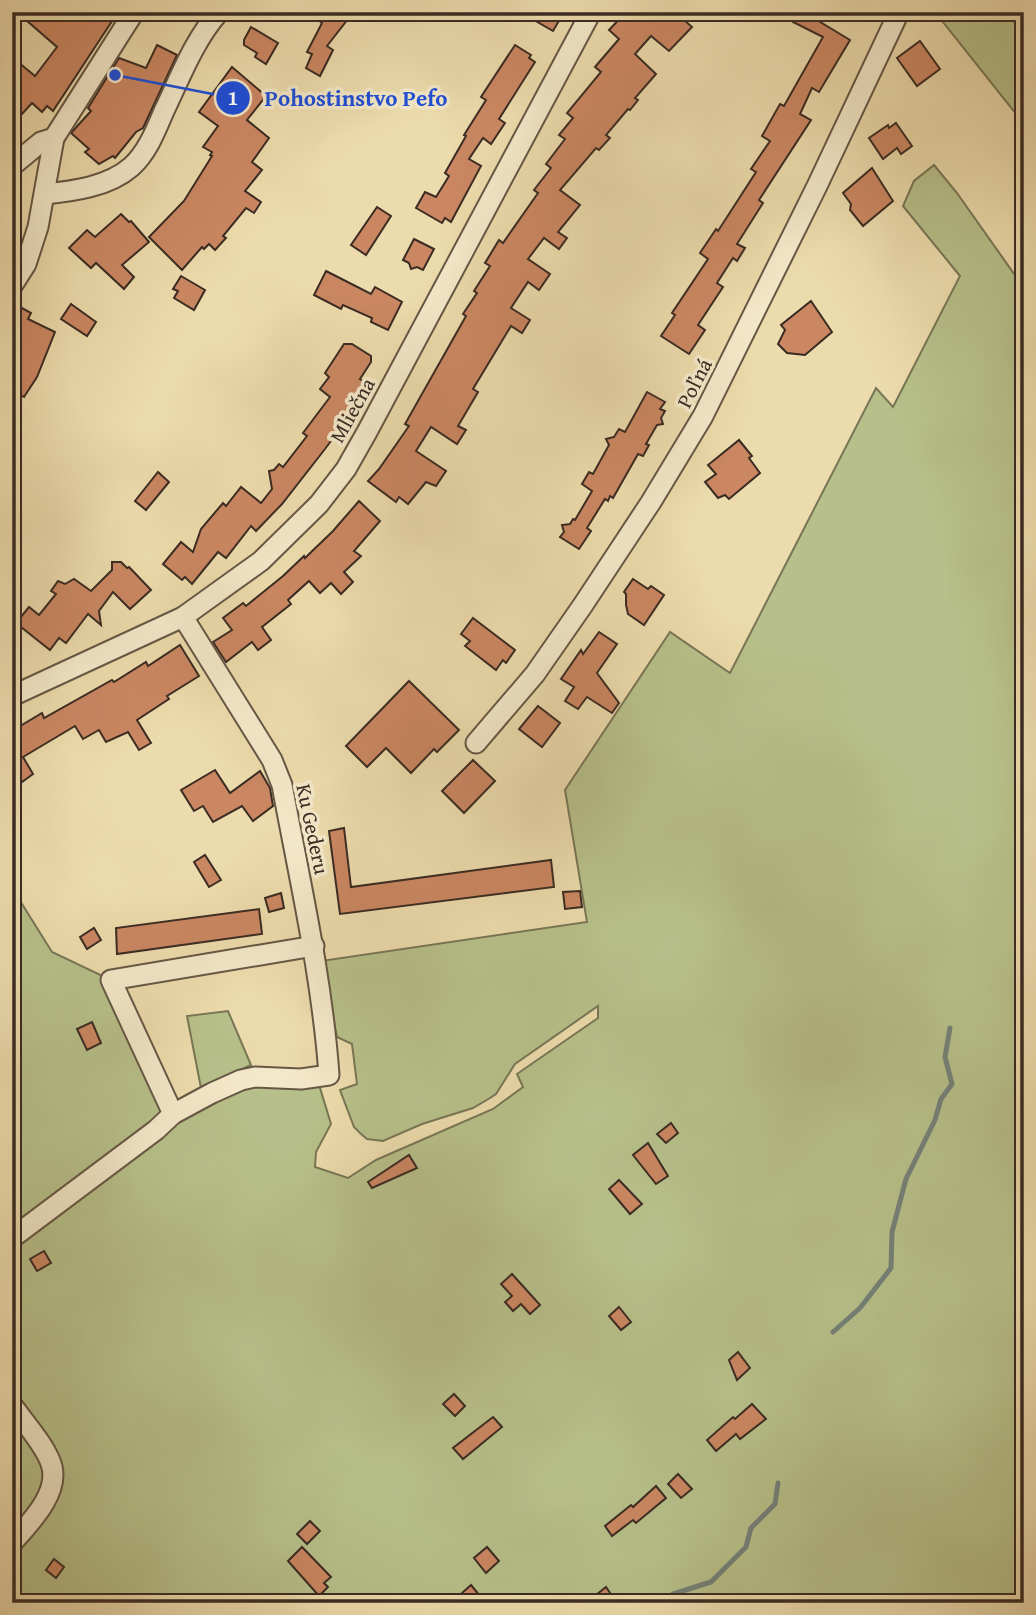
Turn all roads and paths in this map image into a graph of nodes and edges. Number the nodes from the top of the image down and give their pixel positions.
1 (134, 12) edge
2 (219, 12) edge
3 (591, 12) edge
4 (899, 12) edge
5 (54, 138) junction
6 (12, 166) edge
7 (45, 194) junction
8 (12, 286) edge
9 (183, 617) junction
10 (12, 696) edge
11 (476, 743) dead end
12 (314, 946) junction
13 (173, 1114) junction
14 (12, 1238) edge
15 (12, 1405) edge
16 (12, 1543) edge

1 - 5 street
2 - 7 street
3 - 9 street, Mliečna
4 - 11 street, Poľná
5 - 6 street
5 - 7 street
7 - 8 street
9 - 10 street, Mliečna
9 - 12 street, Ku Gederu
12 - 13 street, Ku Gederu
12 - 13 street
13 - 14 street
15 - 16 street

